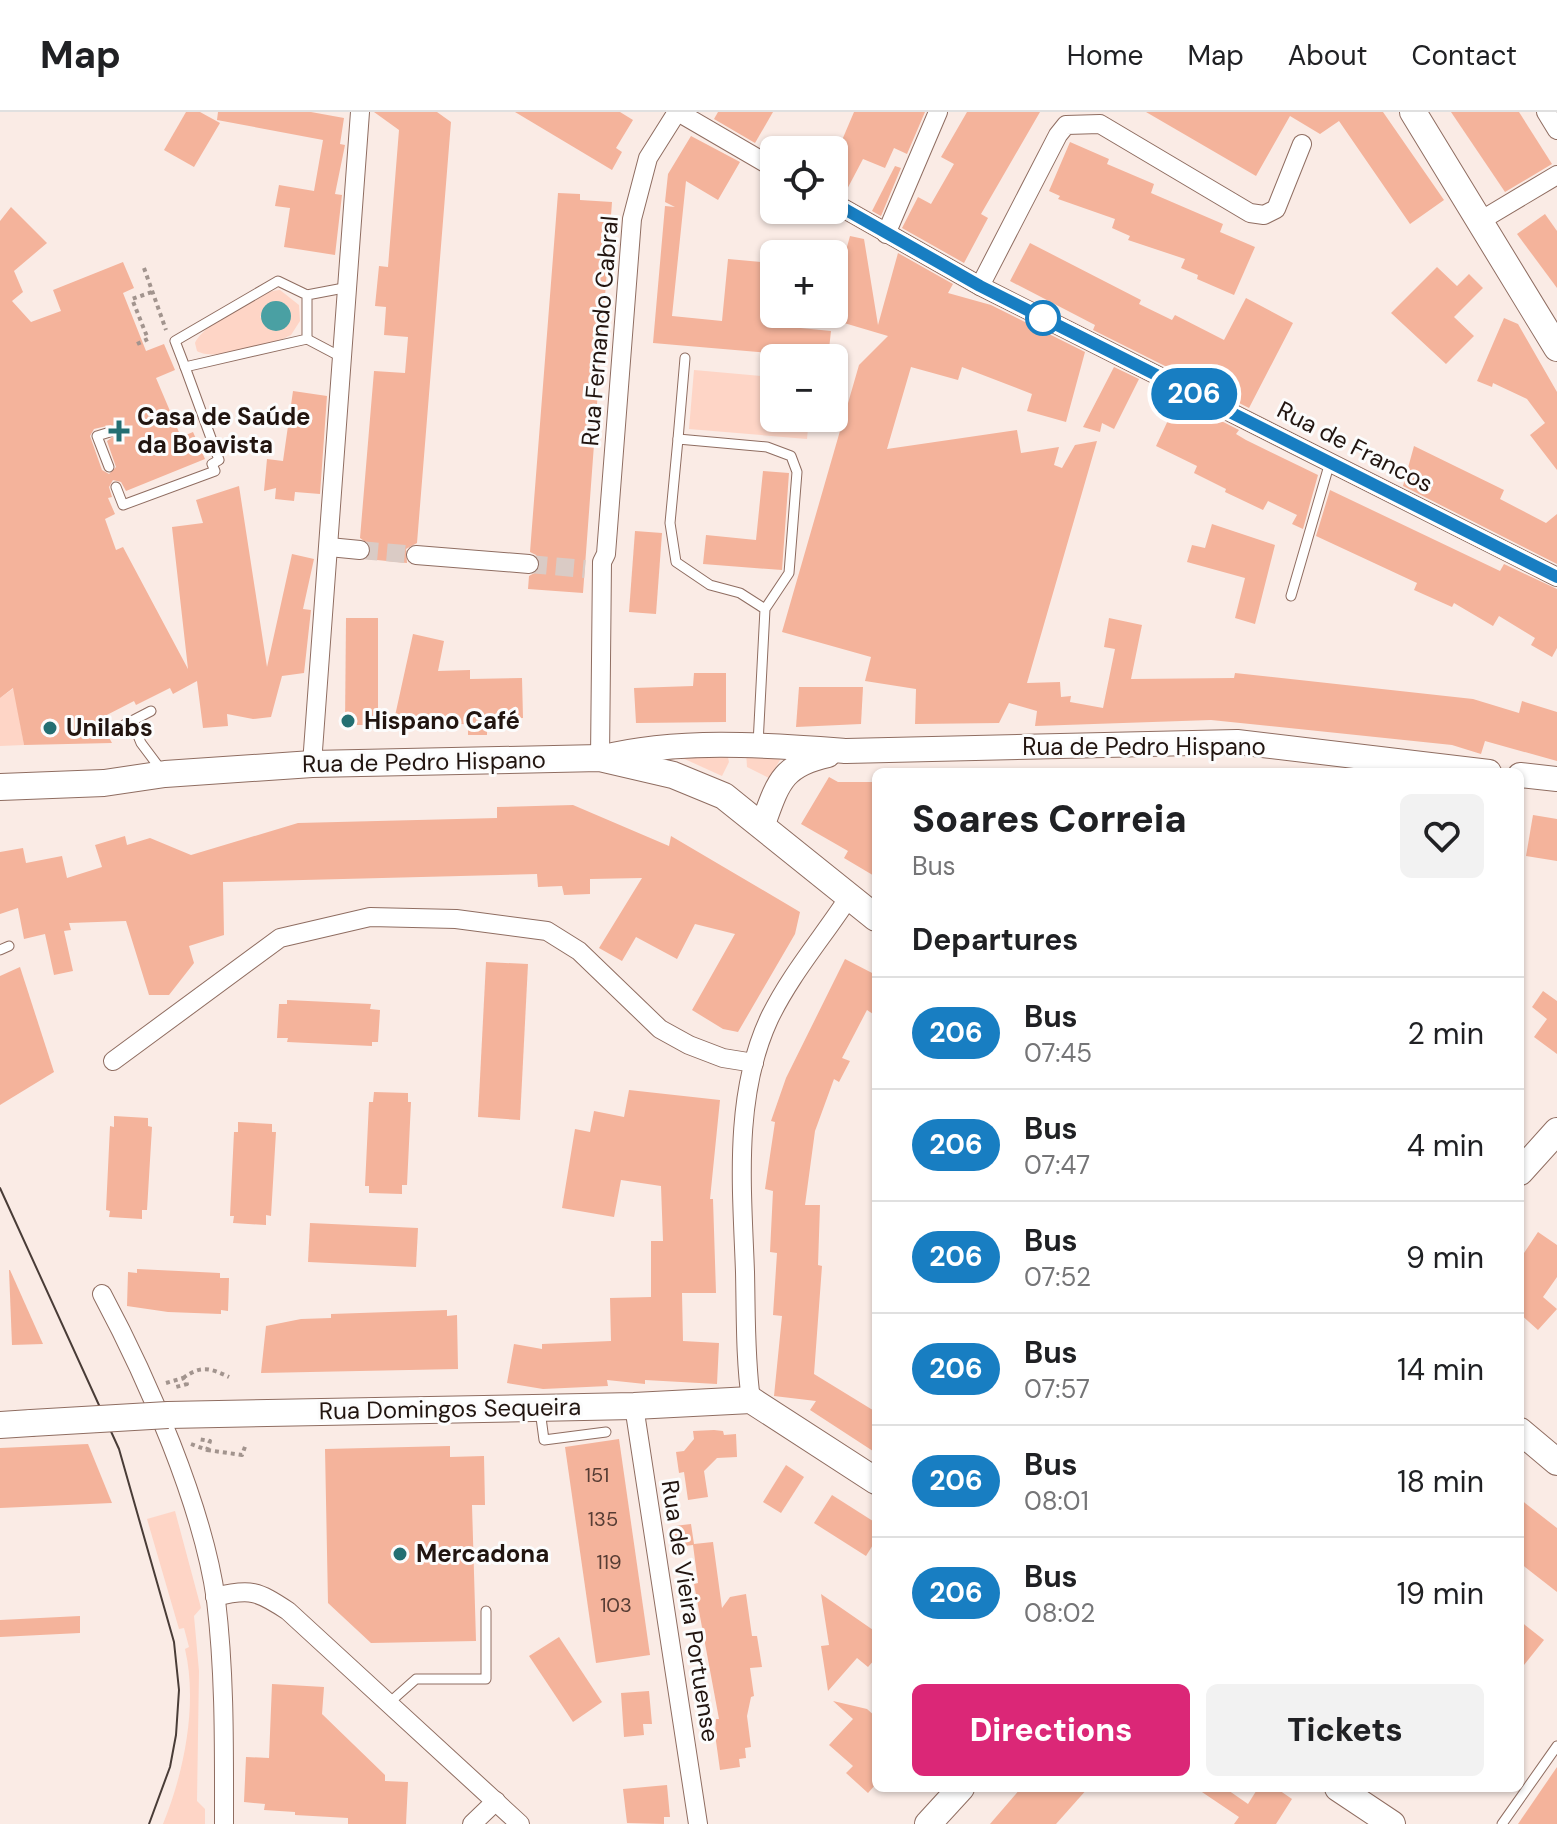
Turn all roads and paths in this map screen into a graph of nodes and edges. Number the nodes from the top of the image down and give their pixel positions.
1 (360, 112) edge
2 (677, 112) edge
3 (938, 112) edge
4 (1413, 112) edge
5 (1546, 112) edge
6 (1557, 130) edge
7 (1302, 144) dead end
8 (760, 160) edge
9 (1557, 175) edge
10 (848, 211) edge
11 (1480, 221) junction
12 (886, 234) junction
13 (144, 268) dead end
14 (980, 286) junction
15 (349, 287) junction
16 (152, 292) junction
17 (307, 295) junction
18 (307, 339) junction
19 (170, 343) dead end
20 (137, 344) dead end
21 (1557, 348) edge
22 (344, 358) junction
23 (685, 358) dead end
24 (185, 367) junction
25 (110, 432) dead end
26 (678, 439) junction
27 (1330, 462) junction
28 (109, 467) dead end
29 (116, 487) dead end
30 (329, 547) junction
31 (360, 550) tunnel mouth
32 (416, 555) tunnel mouth
33 (529, 564) tunnel mouth
34 (1557, 577) edge
35 (1291, 596) dead end
36 (765, 609) junction
37 (151, 711) dead end
38 (758, 747) junction
39 (846, 751) junction
40 (600, 758) junction
41 (312, 764) junction
42 (1455, 768) edge
43 (165, 774) junction
44 (1524, 775) edge
45 (1557, 779) edge
46 (1, 787) edge
47 (763, 824) junction
48 (849, 897) junction
49 (872, 915) edge
50 (113, 1061) dead end
51 (754, 1063) junction
52 (1557, 1131) edge
53 (1524, 1168) edge
54 (102, 1294) dead end
55 (229, 1377) dead end
56 (183, 1378) junction
57 (172, 1381) dead end
58 (176, 1387) dead end
59 (751, 1400) junction
60 (634, 1406) junction
61 (539, 1407) junction
62 (0, 1425) edge
63 (606, 1432) dead end
64 (1524, 1434) edge
65 (206, 1440) dead end
66 (246, 1444) dead end
67 (193, 1445) dead end
68 (207, 1450) junction
69 (1557, 1462) edge
70 (872, 1478) edge
71 (215, 1597) junction
72 (486, 1611) dead end
73 (390, 1702) junction
74 (1557, 1746) edge
75 (958, 1792) edge
76 (1344, 1792) edge
77 (496, 1801) junction
78 (938, 1817) edge
79 (224, 1824) edge
80 (472, 1824) edge
81 (520, 1824) edge
82 (698, 1824) edge
83 (1392, 1824) edge
84 (1502, 1824) edge

1 - 15 street
2 - 8 street
2 - 40 street, Rua Fernando Cabral
3 - 12 street
4 - 11 main road
5 - 6 street
7 - 14 street
9 - 11 street
10 - 12 street, Rua de Francos
11 - 21 main road
12 - 14 street, Rua de Francos
13 - 16 path
14 - 27 street, Rua de Francos
15 - 17 lane
15 - 22 street
16 - 19 path
16 - 20 path
17 - 18 lane
17 - 24 lane
18 - 22 lane
18 - 24 lane
22 - 30 street
23 - 26 lane
24 - 29 lane
25 - 28 lane
26 - 36 lane
26 - 36 lane
27 - 34 street, Rua de Francos
27 - 35 lane
30 - 31 street
30 - 41 street
32 - 33 street
36 - 38 lane
37 - 43 lane
38 - 39 street, Rua de Pedro Hispano
38 - 40 street, Rua de Pedro Hispano
39 - 42 street, Rua de Pedro Hispano
39 - 47 street, Rua de Pedro Hispano
40 - 41 main road, Rua de Pedro Hispano
40 - 47 main road
41 - 43 main road, Rua de Pedro Hispano
43 - 46 main road, Rua de Pedro Hispano
44 - 45 street
47 - 48 main road
48 - 49 main road
48 - 51 street
50 - 51 street
51 - 59 street
52 - 53 main road
54 - 71 street
55 - 56 path
56 - 57 path
56 - 58 path
59 - 60 main road, Rua Domingos Sequeira
59 - 70 main road
60 - 61 main road, Rua Domingos Sequeira
60 - 82 street, Rua de Vieira Portuense
61 - 62 main road, Rua Domingos Sequeira, bridge
61 - 63 lane
64 - 69 main road
65 - 68 path
66 - 68 path
67 - 68 path
71 - 73 street
71 - 79 street
72 - 73 lane
73 - 77 street
74 - 84 lane
75 - 78 main road
76 - 83 main road
77 - 80 street
77 - 81 street

